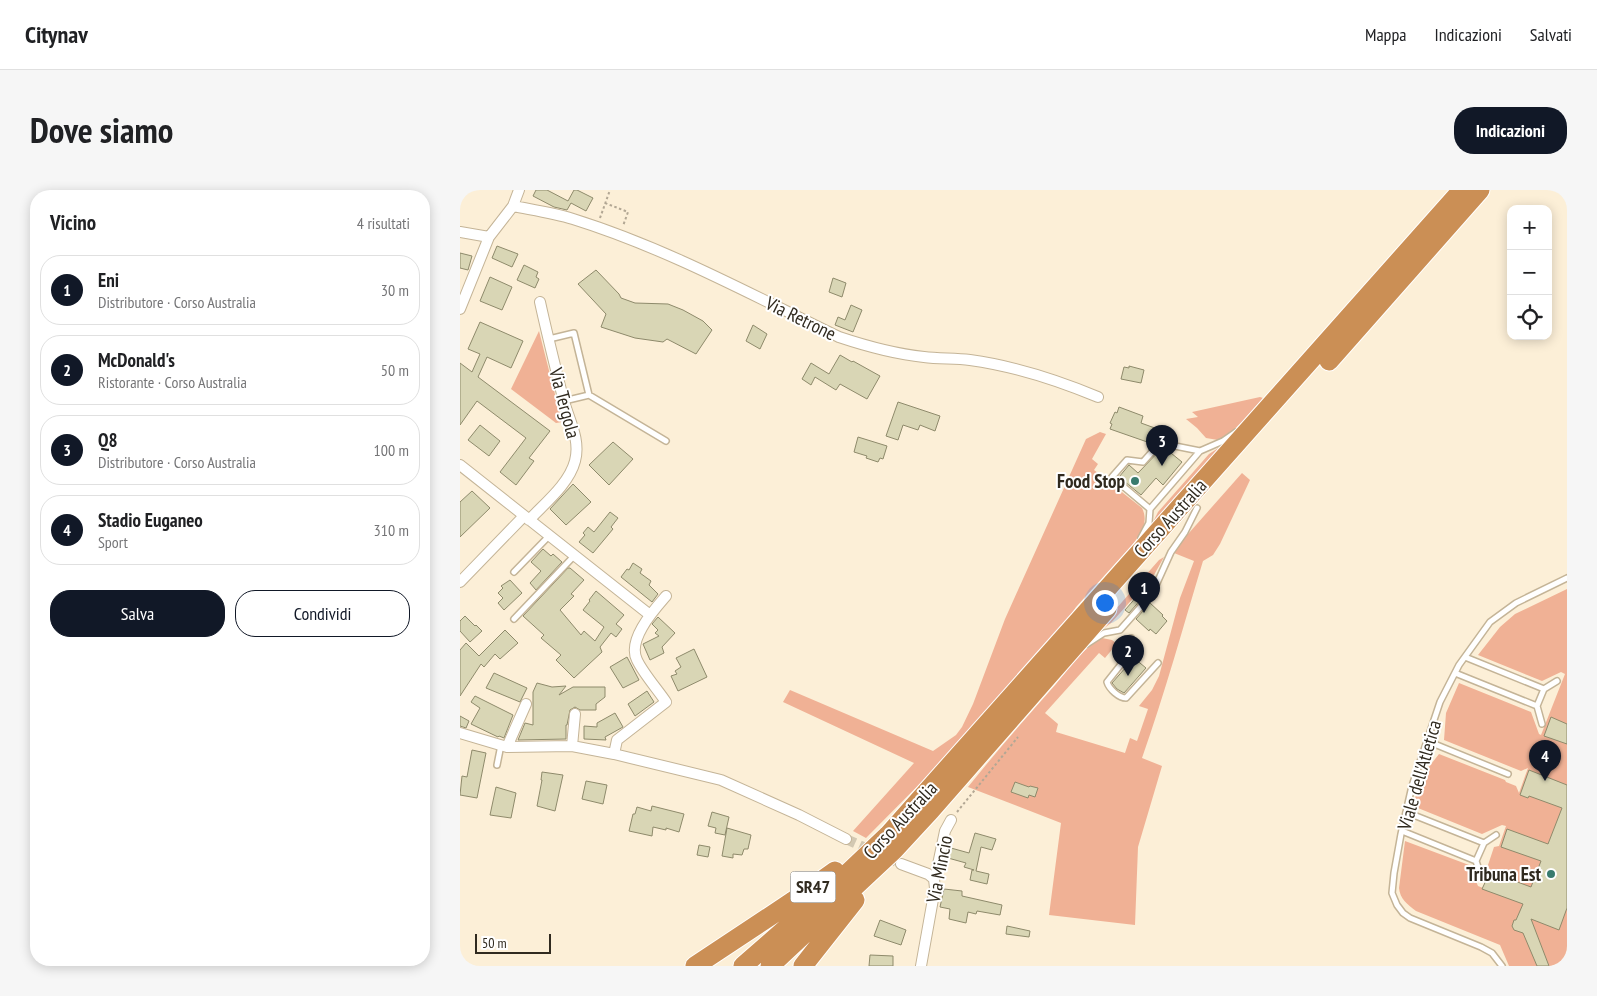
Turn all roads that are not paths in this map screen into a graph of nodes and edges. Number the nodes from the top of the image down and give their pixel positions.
1 (519, 190) edge
2 (1462, 190) edge
3 (1480, 190) edge
4 (513, 206) junction
5 (460, 232) edge
6 (489, 237) junction
7 (540, 302) dead end
8 (460, 309) edge
9 (549, 339) junction
10 (589, 395) junction
11 (1098, 397) dead end
12 (564, 401) junction
13 (1265, 412) junction
14 (666, 441) dead end
15 (1200, 451) junction
16 (460, 465) edge
17 (1197, 508) junction
18 (1150, 509) junction
19 (526, 518) junction
20 (549, 536) junction
21 (574, 556) junction
22 (1124, 569) junction
23 (514, 572) dead end
24 (1567, 578) edge
25 (460, 582) edge
26 (666, 596) dead end
27 (650, 615) junction
28 (514, 619) dead end
29 (1131, 638) dead end
30 (1082, 649) dead end
31 (1075, 655) dead end
32 (1465, 657) junction
33 (1158, 663) dead end
34 (1052, 673) junction
35 (1455, 673) junction
36 (1557, 680) dead end
37 (1544, 689) junction
38 (526, 704) dead end
39 (1537, 706) junction
40 (575, 714) dead end
41 (1542, 724) dead end
42 (460, 734) edge
43 (1427, 742) junction
44 (504, 746) junction
45 (572, 746) junction
46 (614, 754) junction
47 (496, 765) dead end
48 (1508, 774) dead end
49 (922, 797) junction
50 (1406, 812) junction
51 (951, 820) road end
52 (1402, 830) junction
53 (1496, 835) dead end
54 (846, 839) tunnel mouth
55 (1484, 843) junction
56 (897, 857) junction
57 (1476, 861) junction
58 (1481, 876) dead end
59 (934, 879) junction
60 (695, 966) edge
61 (743, 966) edge
62 (770, 966) edge
63 (803, 966) edge
64 (921, 966) edge
65 (1502, 966) edge

1 - 4 street
2 - 13 highway, Corso Australia / SR47
3 - 17 highway, Corso Australia / SR47
4 - 6 street
4 - 11 street, Via Retrone
5 - 6 street
6 - 8 street
7 - 9 street, Via Tergola
9 - 10 lane
9 - 12 street, Via Tergola
10 - 12 lane
10 - 14 lane
12 - 19 street, Via Tergola
13 - 15 lane
13 - 22 highway, Corso Australia / SR47
15 - 18 lane
15 - 18 lane
16 - 19 street
17 - 30 lane
17 - 34 highway, Corso Australia / SR47
18 - 22 lane
19 - 20 street
19 - 25 street, Via Tergola
20 - 21 street
20 - 23 lane
21 - 27 street
21 - 28 lane
22 - 49 highway, Corso Australia / SR47
24 - 32 lane, Viale dell'Atletica
26 - 27 street
27 - 46 street
29 - 33 lane
31 - 34 lane
32 - 35 lane, Viale dell'Atletica
32 - 37 lane
34 - 56 highway, Corso Australia / SR47
35 - 39 lane
35 - 43 lane, Viale dell'Atletica
36 - 37 lane
37 - 39 lane
38 - 44 street
39 - 41 lane
40 - 45 street
42 - 44 street
43 - 48 lane
43 - 50 lane, Viale dell'Atletica
44 - 45 street
44 - 47 lane
45 - 46 street
46 - 54 street
49 - 60 highway, SR47
49 - 61 highway, Corso Australia / SR47
50 - 52 lane, Viale dell'Atletica
50 - 55 lane
51 - 59 street, Via Mincio
52 - 57 lane
52 - 65 lane, Viale dell'Atletica
53 - 55 lane
55 - 57 lane
56 - 59 street
56 - 62 highway, Corso Australia / SR47
56 - 63 highway, SR47
57 - 58 lane
59 - 64 street, Via Mincio

